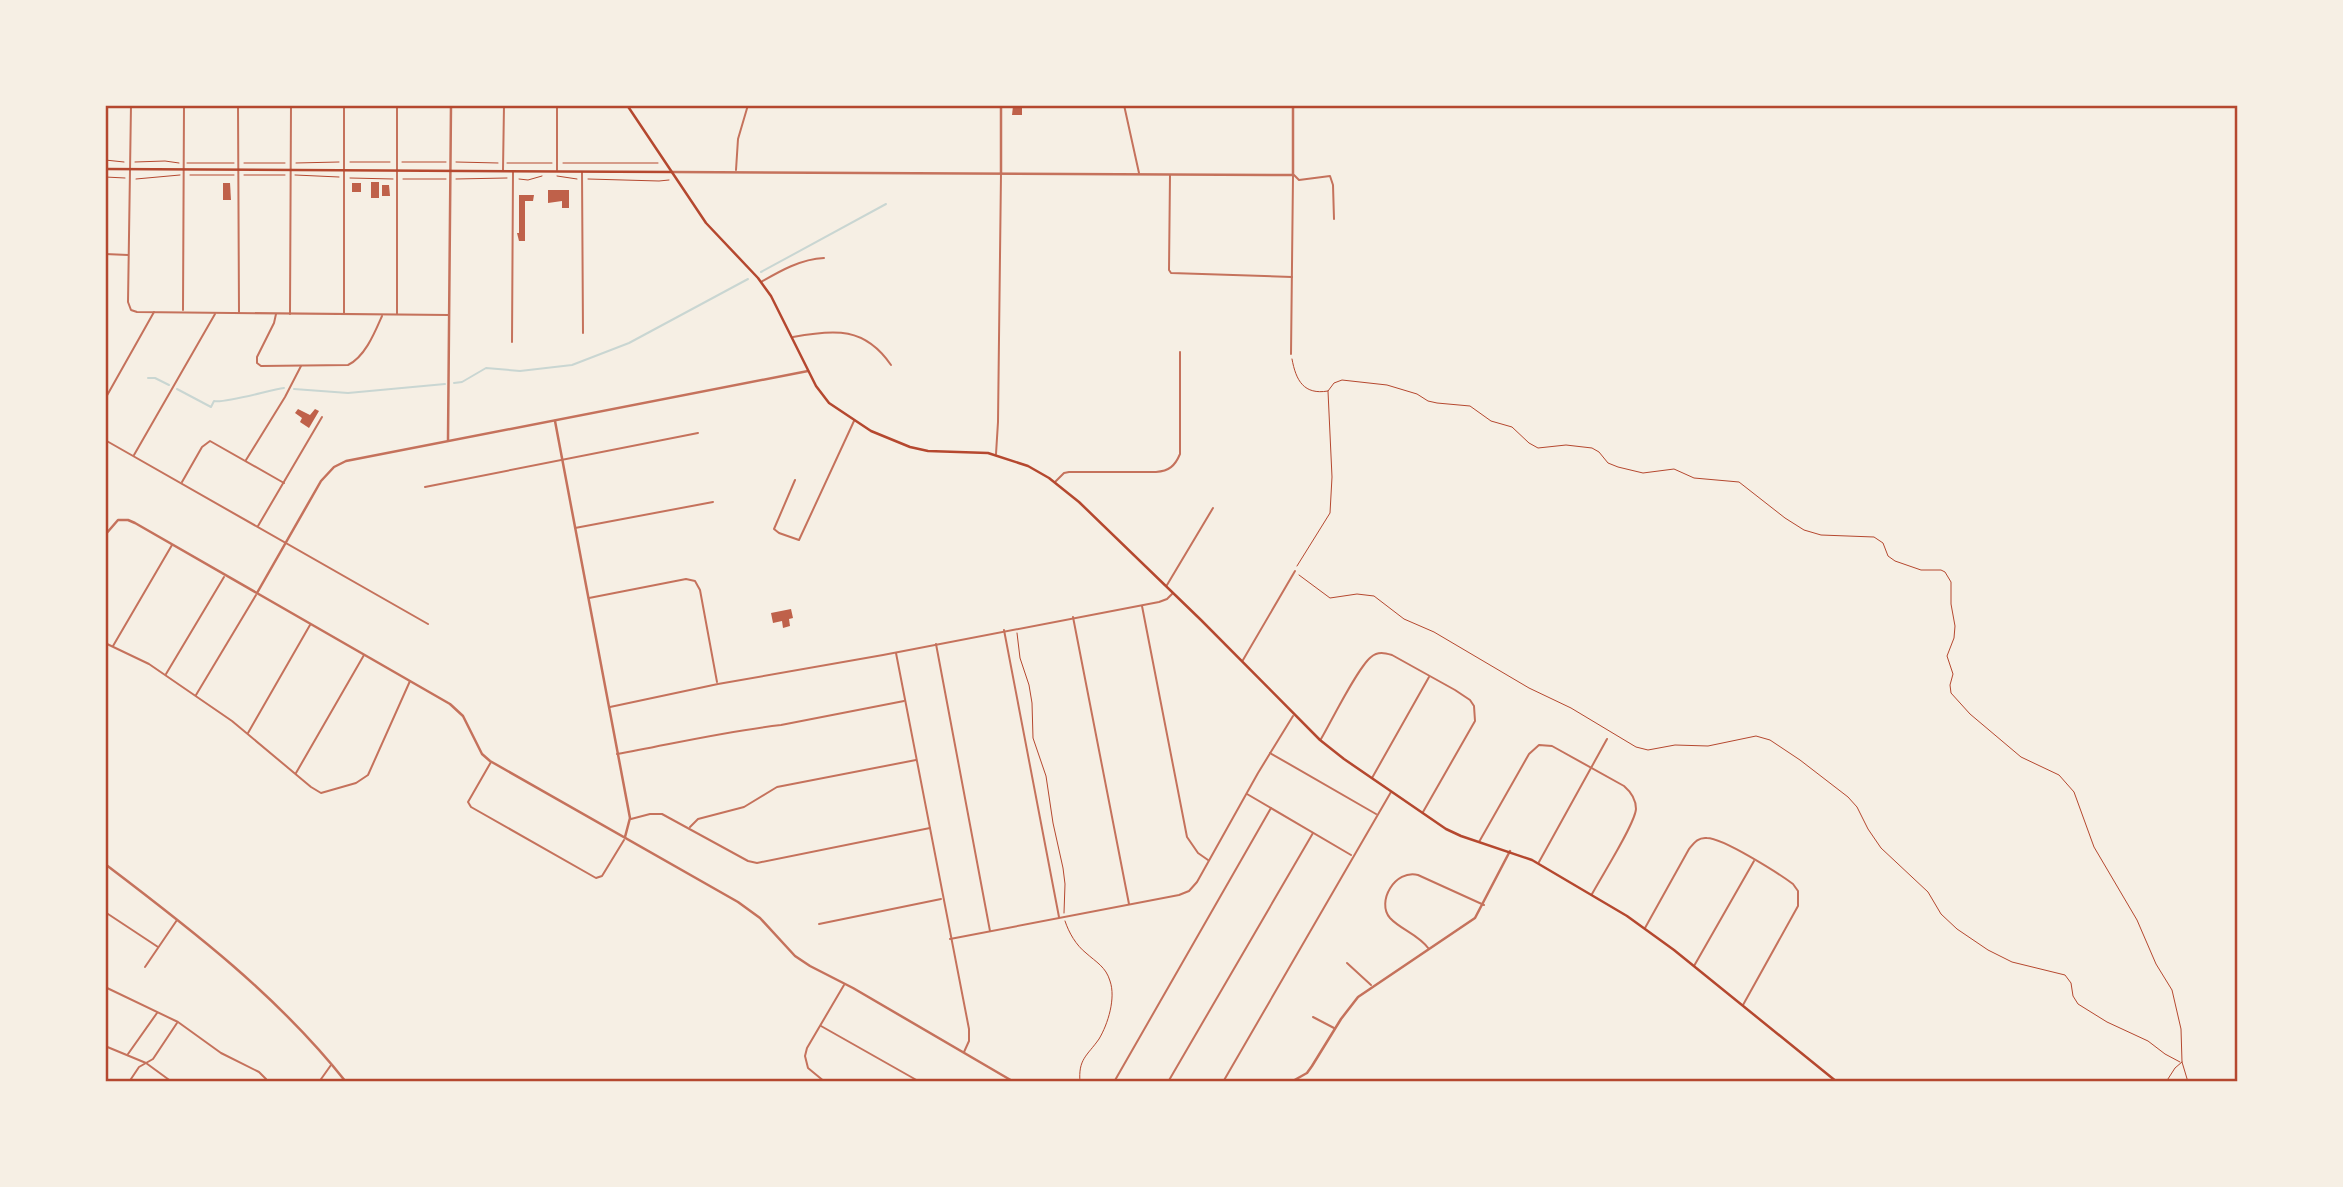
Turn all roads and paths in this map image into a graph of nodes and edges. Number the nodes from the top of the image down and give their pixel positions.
1 (131, 105) edge
2 (184, 105) edge
3 (238, 105) edge
4 (291, 105) edge
5 (344, 105) edge
6 (397, 105) edge
7 (451, 105) edge
8 (504, 105) edge
9 (557, 105) edge
10 (627, 105) edge
11 (748, 105) edge
12 (1001, 105) edge
13 (1124, 105) edge
14 (1293, 105) edge
15 (105, 160) edge
16 (124, 162) dead end
17 (135, 162) dead end
18 (242, 162) dead end
19 (339, 162) dead end
20 (350, 162) dead end
21 (393, 162) dead end
22 (402, 162) dead end
23 (446, 162) dead end
24 (456, 162) dead end
25 (181, 163) dead end
26 (187, 163) dead end
27 (234, 163) dead end
28 (287, 163) dead end
29 (294, 163) dead end
30 (500, 163) dead end
31 (507, 163) dead end
32 (554, 163) dead end
33 (560, 163) dead end
34 (658, 163) dead end
35 (105, 169) edge
36 (184, 169) junction
37 (131, 170) junction
38 (238, 170) junction
39 (291, 170) junction
40 (344, 170) junction
41 (397, 170) junction
42 (451, 171) junction
43 (503, 171) junction
44 (513, 171) junction
45 (557, 171) junction
46 (582, 171) junction
47 (736, 171) junction
48 (672, 172) junction
49 (1000, 173) junction
50 (1139, 174) junction
51 (1170, 174) junction
52 (180, 175) dead end
53 (188, 175) dead end
54 (234, 175) dead end
55 (242, 175) dead end
56 (287, 175) dead end
57 (295, 175) dead end
58 (1293, 175) junction
59 (545, 176) dead end
60 (551, 176) dead end
61 (105, 177) edge
62 (340, 177) dead end
63 (125, 178) dead end
64 (134, 178) dead end
65 (349, 178) dead end
66 (509, 178) dead end
67 (393, 179) dead end
68 (403, 179) dead end
69 (446, 179) dead end
70 (456, 179) dead end
71 (517, 179) dead end
72 (580, 179) dead end
73 (586, 179) dead end
74 (669, 180) dead end
75 (1334, 219) dead end
76 (105, 254) edge
77 (129, 255) junction
78 (824, 258) dead end
79 (1292, 277) junction
80 (761, 282) junction
81 (154, 312) junction
82 (183, 312) junction
83 (215, 313) junction
84 (239, 313) junction
85 (276, 314) junction
86 (290, 314) junction
87 (344, 314) junction
88 (383, 315) junction
89 (397, 315) junction
90 (450, 316) junction
91 (583, 333) dead end
92 (793, 337) junction
93 (512, 342) dead end
94 (1180, 352) dead end
95 (1291, 354) joint
96 (891, 365) dead end
97 (301, 366) junction
98 (808, 371) junction
99 (1328, 391) junction
100 (105, 399) edge
101 (322, 417) dead end
102 (554, 420) junction
103 (854, 421) junction
104 (698, 433) dead end
105 (105, 440) edge
106 (448, 440) junction
107 (996, 455) junction
108 (134, 456) junction
109 (561, 460) junction
110 (246, 461) junction
111 (795, 480) dead end
112 (1055, 482) junction
113 (181, 483) junction
114 (284, 483) junction
115 (425, 487) dead end
116 (713, 502) dead end
117 (1213, 508) dead end
118 (258, 527) junction
119 (575, 528) junction
120 (105, 535) edge
121 (285, 543) junction
122 (172, 545) junction
123 (1295, 571) junction
124 (225, 575) junction
125 (1166, 587) junction
126 (257, 593) junction
127 (1173, 593) junction
128 (588, 598) junction
129 (1142, 605) junction
130 (1073, 617) junction
131 (311, 624) junction
132 (428, 624) dead end
133 (1016, 628) junction
134 (1004, 630) junction
135 (105, 643) edge
136 (936, 644) junction
137 (112, 647) junction
138 (896, 652) junction
139 (364, 655) junction
140 (1242, 661) junction
141 (166, 675) junction
142 (1429, 676) junction
143 (410, 681) junction
144 (718, 684) junction
145 (196, 696) junction
146 (905, 701) junction
147 (608, 707) junction
148 (1293, 715) junction
149 (247, 733) junction
150 (1607, 739) dead end
151 (1320, 740) junction
152 (1270, 753) junction
153 (617, 754) junction
154 (916, 760) junction
155 (492, 761) junction
156 (1591, 768) junction
157 (295, 774) junction
158 (1372, 778) junction
159 (1392, 791) junction
160 (1246, 794) junction
161 (1271, 808) junction
162 (1422, 813) junction
163 (1377, 815) junction
164 (630, 820) junction
165 (689, 828) junction
166 (930, 828) junction
167 (1312, 832) junction
168 (625, 837) junction
169 (1478, 842) junction
170 (1510, 851) junction
171 (1353, 856) junction
172 (1209, 860) junction
173 (1754, 860) junction
174 (1538, 863) junction
175 (105, 864) edge
176 (1592, 895) junction
177 (942, 899) junction
178 (1129, 905) junction
179 (1484, 905) junction
180 (105, 912) edge
181 (1059, 918) junction
182 (1064, 918) junction
183 (178, 920) junction
184 (819, 924) dead end
185 (1645, 928) junction
186 (990, 932) junction
187 (950, 939) junction
188 (158, 947) junction
189 (1430, 949) junction
190 (1346, 963) dead end
191 (1694, 966) junction
192 (145, 967) dead end
193 (845, 984) junction
194 (1372, 986) junction
195 (105, 987) edge
196 (1742, 1006) junction
197 (158, 1012) junction
198 (1313, 1017) dead end
199 (178, 1022) junction
200 (820, 1025) junction
201 (1335, 1029) junction
202 (105, 1046) edge
203 (964, 1053) junction
204 (128, 1055) junction
205 (2182, 1062) junction
206 (146, 1063) junction
207 (332, 1064) junction
208 (265, 1081) edge
209 (129, 1082) edge
210 (173, 1082) edge
211 (319, 1082) edge
212 (346, 1082) edge
213 (825, 1082) edge
214 (920, 1082) edge
215 (1014, 1082) edge
216 (1080, 1082) edge
217 (1114, 1082) edge
218 (1168, 1082) edge
219 (1223, 1082) edge
220 (1291, 1082) edge
221 (1837, 1082) edge
222 (2166, 1082) edge
223 (2188, 1082) edge

1 - 37 street
2 - 36 street
3 - 38 street
4 - 39 street
5 - 40 street
6 - 41 street
7 - 42 street
8 - 43 street
9 - 45 street
10 - 48 main road
11 - 47 street
12 - 49 street
13 - 50 street
14 - 58 street
15 - 16 path
17 - 25 path
18 - 28 path
19 - 29 path
20 - 21 path
22 - 23 path
24 - 30 path
26 - 27 path
31 - 32 path
33 - 34 path
35 - 37 main road
36 - 37 main road
36 - 38 main road
36 - 82 street
37 - 77 street
38 - 39 main road
38 - 84 street
39 - 40 main road
39 - 86 street
40 - 41 main road
40 - 87 street
41 - 42 main road
41 - 89 street
42 - 43 main road
42 - 90 street
43 - 44 main road
44 - 45 main road
44 - 93 street
45 - 46 main road
46 - 48 main road
46 - 91 street
47 - 48 street
47 - 49 street
48 - 80 main road
49 - 50 street
49 - 107 street
50 - 51 street
51 - 58 street
51 - 79 street
52 - 64 path
53 - 54 path
55 - 56 path
57 - 62 path
58 - 75 street
58 - 79 street
59 - 71 path
60 - 72 path
61 - 63 path
65 - 67 path
66 - 70 path
68 - 69 path
73 - 74 path
76 - 77 street
77 - 81 street
78 - 80 street
79 - 95 street
80 - 92 main road
81 - 82 street
81 - 100 street
82 - 83 street
83 - 84 street
83 - 108 street
84 - 85 street
85 - 86 street
85 - 97 street
86 - 87 street
87 - 88 street
88 - 89 street
88 - 97 street
89 - 90 street
90 - 106 street
92 - 96 street
92 - 98 main road
94 - 112 street
95 - 99 path
97 - 110 street
98 - 102 street
98 - 103 main road
99 - 123 path
99 - 205 path
101 - 114 street
102 - 106 street
102 - 109 street
103 - 107 main road
103 - 111 street
104 - 109 street
105 - 108 street
106 - 121 street
107 - 112 main road
108 - 113 street
109 - 115 street
109 - 119 street
110 - 113 street
110 - 114 street
112 - 125 main road
113 - 118 street
114 - 118 street
116 - 119 street
117 - 125 street
118 - 121 street
119 - 128 street
120 - 122 street
121 - 126 street
121 - 132 street
122 - 124 street
122 - 137 street
123 - 140 street
123 - 205 path
124 - 126 street
124 - 141 street
125 - 127 main road
126 - 131 street
126 - 145 street
127 - 129 street
127 - 140 main road
128 - 144 street
128 - 147 street
129 - 130 street
129 - 172 street
130 - 133 street
130 - 178 street
131 - 139 street
131 - 149 street
133 - 134 street
133 - 182 path
134 - 136 street
134 - 181 street
135 - 137 street
136 - 138 street
136 - 186 street
137 - 141 street
138 - 144 street
138 - 146 street
139 - 143 street
139 - 157 street
140 - 148 main road
141 - 145 street
142 - 151 street
142 - 158 street
142 - 162 street
143 - 155 street
143 - 157 street
144 - 147 street
145 - 149 street
146 - 153 street
146 - 154 street
147 - 153 street
148 - 151 main road
148 - 152 street
149 - 157 street
150 - 156 street
151 - 158 main road
152 - 160 street
152 - 163 street
153 - 164 street
154 - 165 street
154 - 166 street
155 - 168 street
155 - 168 street
156 - 169 street
156 - 174 street
156 - 176 street
158 - 159 main road
159 - 162 main road
159 - 163 street
160 - 161 street
160 - 172 street
161 - 167 street
161 - 217 street
162 - 169 main road
163 - 171 street
164 - 165 street
164 - 168 street
165 - 166 street
166 - 177 street
167 - 171 street
167 - 218 street
168 - 193 street
169 - 170 main road
170 - 174 main road
170 - 179 street
171 - 219 street
172 - 178 street
173 - 185 street
173 - 191 street
173 - 196 street
174 - 176 main road
175 - 183 street
176 - 185 main road
177 - 184 street
177 - 187 street
178 - 182 street
179 - 189 street
179 - 189 street
180 - 188 street
181 - 182 street
181 - 186 street
182 - 216 path
183 - 188 street
183 - 207 street
185 - 191 main road
186 - 187 street
187 - 203 street
188 - 192 street
189 - 194 street
190 - 194 street
191 - 196 main road
193 - 200 street
193 - 203 street
194 - 201 street
195 - 197 street
196 - 221 main road
197 - 199 street
197 - 204 street
198 - 201 street
199 - 206 street
199 - 208 street
200 - 213 street
200 - 214 street
201 - 220 street
202 - 204 street
203 - 215 street
204 - 206 street
205 - 222 path
205 - 223 path
206 - 209 street
206 - 210 street
207 - 211 street
207 - 212 street

